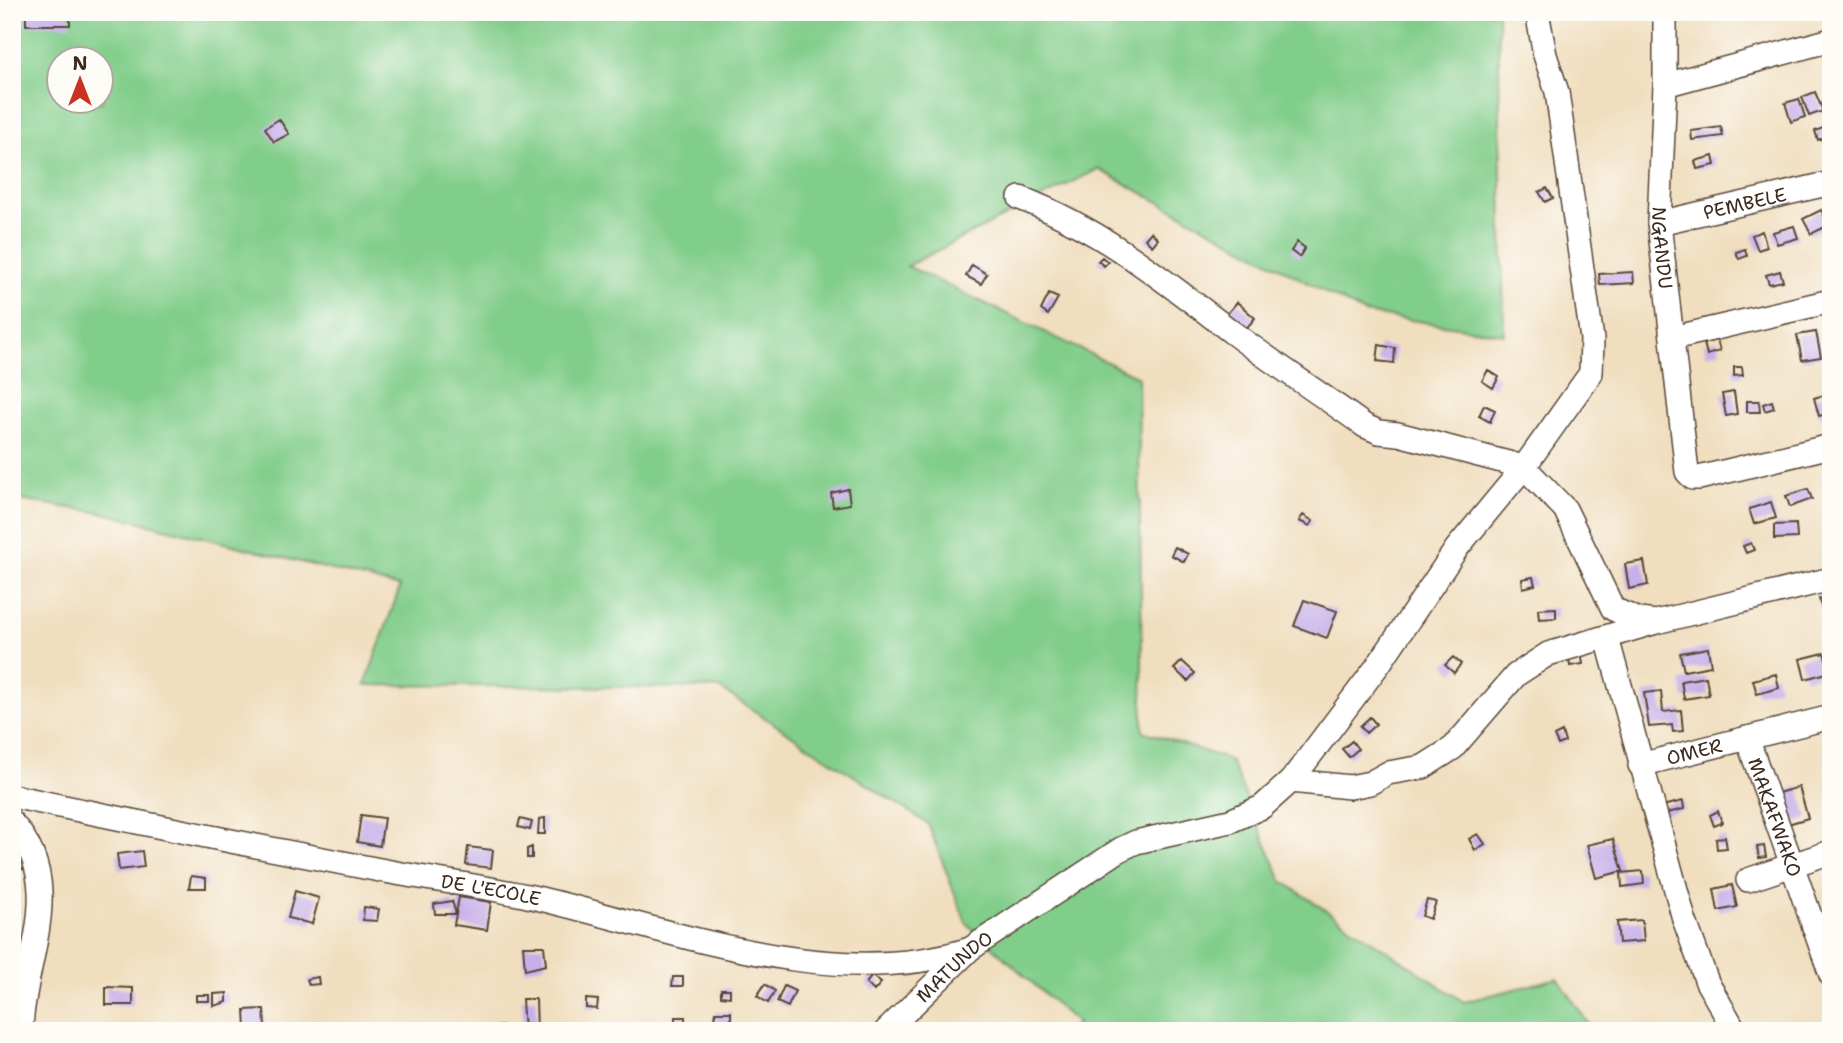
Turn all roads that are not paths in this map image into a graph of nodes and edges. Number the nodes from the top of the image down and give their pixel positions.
1 (1537, 12) edge
2 (1665, 12) edge
3 (1831, 40) edge
4 (1665, 85) junction
5 (1831, 183) edge
6 (1020, 198) dead end
7 (1659, 223) junction
8 (1831, 301) edge
9 (1673, 338) junction
10 (1831, 446) edge
11 (1524, 467) junction
12 (1831, 579) edge
13 (1656, 622) junction
14 (1607, 638) junction
15 (1831, 717) edge
16 (1747, 738) junction
17 (1640, 765) junction
18 (1292, 781) junction
19 (12, 796) edge
20 (12, 823) edge
21 (1831, 852) edge
22 (1791, 864) junction
23 (1748, 880) dead end
24 (970, 949) junction
25 (1831, 975) edge
26 (21, 1031) edge
27 (886, 1031) edge
28 (1735, 1031) edge

1 - 11 street, MATUNDO
2 - 4 street, NGANDU
3 - 4 street
4 - 7 street, NGANDU
5 - 7 street, PEMBELE
6 - 11 street
7 - 9 street, NGANDU
8 - 9 street
9 - 10 street, NGANDU
11 - 13 street
11 - 18 street, MATUNDO
12 - 13 street
13 - 14 street
14 - 17 street
14 - 18 street
15 - 16 street, OMER
16 - 17 street, OMER
16 - 22 street, MAKAFWAKO
17 - 28 street
18 - 24 street, MATUNDO
19 - 24 street, DE L'ECOLE
20 - 26 street
21 - 22 street
22 - 23 street
22 - 25 street, MAKAFWAKO
24 - 27 street, MATUNDO

